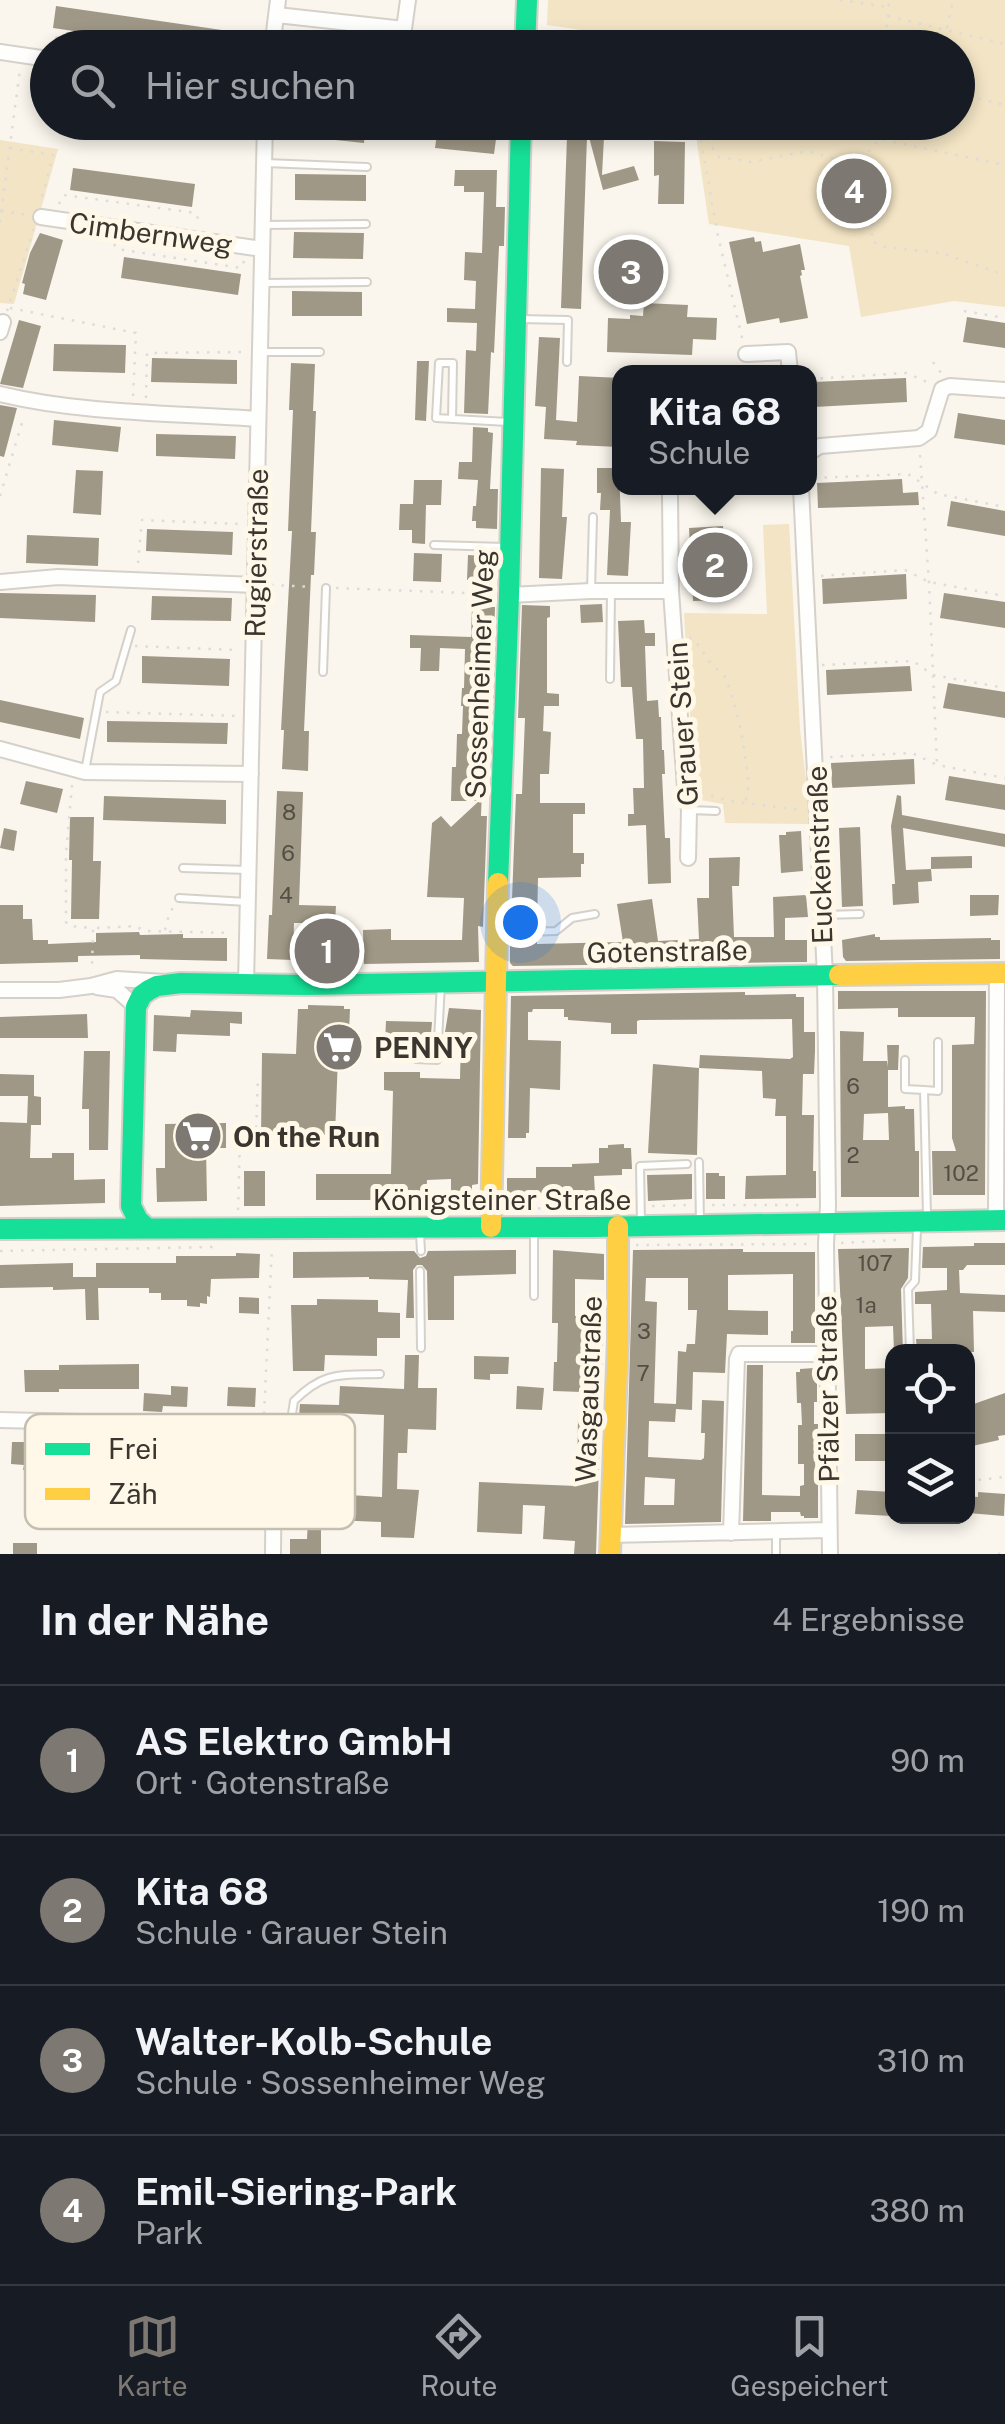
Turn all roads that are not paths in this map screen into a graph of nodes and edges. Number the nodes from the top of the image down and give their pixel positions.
1 (408, 0) edge
2 (528, 0) edge
3 (278, 7) edge
4 (526, 30) edge
5 (0, 52) edge
6 (30, 56) edge
7 (264, 140) edge
8 (521, 140) edge
9 (264, 163) junction
10 (368, 167) dead end
11 (45, 218) road end
12 (366, 224) dead end
13 (262, 225) junction
14 (256, 248) junction
15 (367, 282) dead end
16 (261, 283) junction
17 (518, 319) junction
18 (260, 352) junction
19 (320, 352) dead end
20 (746, 354) road end
21 (567, 362) dead end
22 (789, 365) edge
23 (1005, 390) edge
24 (0, 394) edge
25 (258, 419) junction
26 (452, 419) junction
27 (514, 423) junction
28 (817, 448) edge
29 (670, 495) dead end
30 (801, 495) edge
31 (592, 517) dead end
32 (434, 545) dead end
33 (511, 548) junction
34 (0, 582) edge
35 (255, 585) junction
36 (326, 588) road end
37 (672, 590) junction
38 (591, 591) junction
39 (611, 591) junction
40 (510, 595) junction
41 (131, 630) dead end
42 (323, 672) dead end
43 (610, 679) dead end
44 (0, 750) edge
45 (79, 770) junction
46 (251, 774) junction
47 (689, 810) junction
48 (716, 811) dead end
49 (688, 858) dead end
50 (183, 868) dead end
51 (249, 870) junction
52 (182, 899) road end
53 (248, 902) junction
54 (595, 914) dead end
55 (860, 914) dead end
56 (821, 916) junction
57 (496, 933) junction
58 (1001, 974) edge
59 (826, 976) junction
60 (495, 980) junction
61 (441, 982) junction
62 (180, 983) junction
63 (246, 984) junction
64 (91, 986) junction
65 (0, 990) edge
66 (136, 1007) junction
67 (938, 1042) dead end
68 (416, 1059) dead end
69 (905, 1060) dead end
70 (924, 1090) junction
71 (699, 1162) dead end
72 (687, 1164) dead end
73 (131, 1206) junction
74 (640, 1216) junction
75 (492, 1218) junction
76 (1000, 1220) edge
77 (922, 1222) junction
78 (826, 1223) junction
79 (700, 1225) junction
80 (618, 1226) junction
81 (420, 1227) junction
82 (534, 1227) junction
83 (110, 1228) junction
84 (148, 1228) junction
85 (0, 1229) edge
86 (420, 1251) dead end
87 (420, 1271) dead end
88 (534, 1296) dead end
89 (910, 1344) edge
90 (421, 1348) dead end
91 (827, 1354) junction
92 (380, 1374) dead end
93 (292, 1414) edge
94 (0, 1420) edge
95 (25, 1421) edge
96 (272, 1529) edge
97 (830, 1530) junction
98 (776, 1532) junction
99 (731, 1533) junction
100 (610, 1544) edge
101 (272, 1554) edge
102 (776, 1554) edge
103 (830, 1554) edge

1 - 3 street
2 - 4 main road
5 - 6 street
7 - 9 street, Rugierstraße
8 - 17 main road, Sossenheimer Weg
9 - 10 lane
9 - 13 street, Rugierstraße
11 - 14 street, Cimbernweg
12 - 13 lane
13 - 14 street, Rugierstraße
14 - 16 street, Rugierstraße
15 - 16 lane
16 - 18 street, Rugierstraße
17 - 21 lane
17 - 27 main road, Sossenheimer Weg
18 - 19 lane
18 - 25 street, Rugierstraße
20 - 22 street
23 - 28 street
24 - 25 street
25 - 35 street, Rugierstraße
26 - 26 lane
26 - 27 lane
27 - 33 main road, Sossenheimer Weg
29 - 37 street, Grauer Stein
30 - 56 street, Euckenstraße
31 - 38 lane
32 - 33 lane
33 - 40 main road, Sossenheimer Weg
34 - 35 street
35 - 46 street, Rugierstraße
36 - 42 lane
37 - 39 street
37 - 47 street, Grauer Stein
38 - 39 street
38 - 40 street
39 - 43 lane
40 - 57 main road, Sossenheimer Weg
41 - 45 lane
44 - 45 street
45 - 46 street
46 - 51 street, Rugierstraße
47 - 48 lane
47 - 49 street, Grauer Stein
50 - 51 lane
51 - 53 street, Rugierstraße
52 - 53 lane
53 - 63 street, Rugierstraße
54 - 57 lane
55 - 56 lane
56 - 59 street, Euckenstraße
57 - 60 main road, Sossenheimer Weg
58 - 59 main road, Gotenstraße
58 - 76 street
59 - 60 main road, Gotenstraße
59 - 78 street, Euckenstraße
60 - 61 main road, Gotenstraße
60 - 75 main road, Sossenheimer Weg
61 - 63 main road, Gotenstraße
61 - 68 lane
62 - 63 main road, Gotenstraße
62 - 64 street, Gotenstraße
62 - 66 main road
64 - 65 street, Gotenstraße
64 - 66 street, Gotenstraße
66 - 73 main road
67 - 70 lane
69 - 70 lane
70 - 77 lane
71 - 79 lane
72 - 74 lane
73 - 83 main road
73 - 84 main road
74 - 79 main road, Königsteiner Straße
74 - 80 main road, Königsteiner Straße
75 - 81 main road, Königsteiner Straße
75 - 82 main road, Königsteiner Straße
76 - 77 main road, Königsteiner Straße
77 - 78 main road, Königsteiner Straße
77 - 89 lane
78 - 79 main road, Königsteiner Straße
78 - 91 street, Pfälzer Straße
80 - 82 main road, Königsteiner Straße
80 - 100 main road, Wasgaustraße
81 - 84 main road, Königsteiner Straße
81 - 86 lane
82 - 88 lane
83 - 84 main road, Königsteiner Straße
83 - 85 main road, Königsteiner Straße
87 - 90 lane
91 - 97 street, Pfälzer Straße
91 - 99 street
92 - 93 lane
94 - 95 street
96 - 101 street
97 - 98 street
97 - 103 street, Pfälzer Straße
98 - 99 street
98 - 102 lane
99 - 100 street

